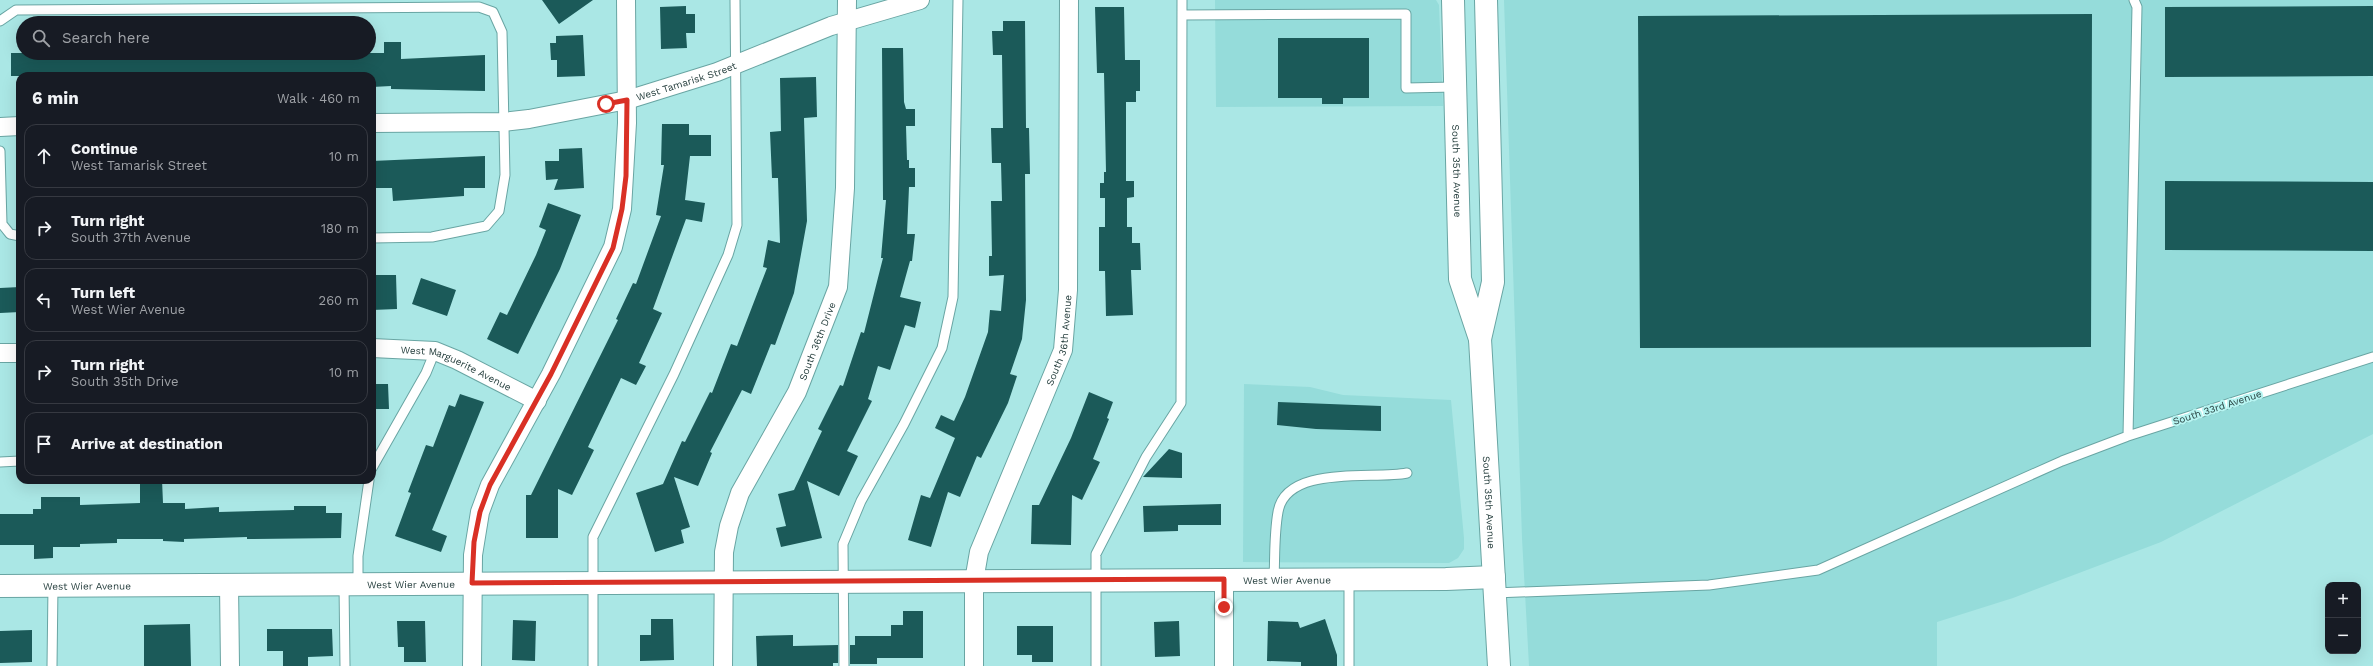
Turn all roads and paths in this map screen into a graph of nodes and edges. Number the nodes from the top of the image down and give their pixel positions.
1 (626, 0) edge
2 (735, 0) edge
3 (847, 0) edge
4 (920, 0) edge
5 (958, 0) edge
6 (1069, 0) edge
7 (1182, 0) edge
8 (1453, 0) edge
9 (1486, 0) edge
10 (2134, 0) edge
11 (1182, 15) junction
12 (0, 21) edge
13 (847, 21) junction
14 (736, 64) junction
15 (1455, 87) junction
16 (627, 100) junction
17 (503, 122) junction
18 (376, 124) edge
19 (16, 126) edge
20 (0, 127) edge
21 (0, 151) edge
22 (16, 235) edge
23 (376, 238) edge
24 (1480, 339) junction
25 (376, 348) edge
26 (435, 351) junction
27 (0, 353) edge
28 (16, 353) edge
29 (2373, 357) edge
30 (537, 401) junction
31 (2128, 436) junction
32 (376, 459) edge
33 (0, 462) edge
34 (16, 462) edge
35 (1407, 473) dead end
36 (369, 484) edge
37 (1224, 579) junction
38 (1274, 579) junction
39 (1349, 579) junction
40 (1097, 580) junction
41 (974, 581) junction
42 (722, 582) junction
43 (843, 582) junction
44 (472, 583) junction
45 (593, 583) junction
46 (229, 584) junction
47 (351, 584) junction
48 (1494, 585) junction
49 (0, 586) edge
50 (52, 586) junction
51 (52, 666) edge
52 (230, 666) edge
53 (345, 666) edge
54 (472, 666) edge
55 (593, 666) edge
56 (722, 666) edge
57 (844, 666) edge
58 (974, 666) edge
59 (1096, 666) edge
60 (1224, 666) edge
61 (1349, 666) edge
62 (1499, 666) edge

1 - 16 street
2 - 14 lane
3 - 13 street, South 36th Drive
4 - 13 street, West Tamarisk Street
5 - 43 lane
6 - 41 street, South 36th Avenue
7 - 11 lane
8 - 15 street, South 35th Avenue
9 - 24 street, South 35th Avenue
10 - 31 lane
11 - 15 lane
11 - 40 lane
12 - 17 lane
13 - 14 street, West Tamarisk Street
13 - 42 street, South 36th Drive
14 - 16 street, West Tamarisk Street
14 - 45 lane
15 - 24 street, South 35th Avenue
16 - 17 street, West Tamarisk Street
16 - 30 street
17 - 18 street, West Tamarisk Street
17 - 23 lane
19 - 20 street
21 - 22 lane
24 - 48 street, South 35th Avenue
25 - 26 street, West Marguerite Avenue
26 - 30 street, West Marguerite Avenue
26 - 32 lane
27 - 28 street
29 - 31 lane, South 33rd Avenue
30 - 44 street
31 - 48 lane, South 33rd Avenue
33 - 34 lane
35 - 38 lane
36 - 47 lane
37 - 38 street, West Wier Avenue
37 - 40 street, West Wier Avenue
37 - 60 street
38 - 39 street, West Wier Avenue
39 - 48 street, West Wier Avenue
39 - 61 lane
40 - 41 street, West Wier Avenue
40 - 59 lane
41 - 43 street, West Wier Avenue
41 - 58 street, South 36th Avenue
42 - 43 street, West Wier Avenue
42 - 45 street, West Wier Avenue
42 - 56 street, South 36th Drive
43 - 57 lane
44 - 45 street, West Wier Avenue
44 - 47 street, West Wier Avenue
44 - 54 street
45 - 55 lane
46 - 47 street, West Wier Avenue
46 - 50 street, West Wier Avenue
46 - 52 street
47 - 53 lane
48 - 62 street, South 35th Avenue
49 - 50 street, West Wier Avenue
50 - 51 lane

